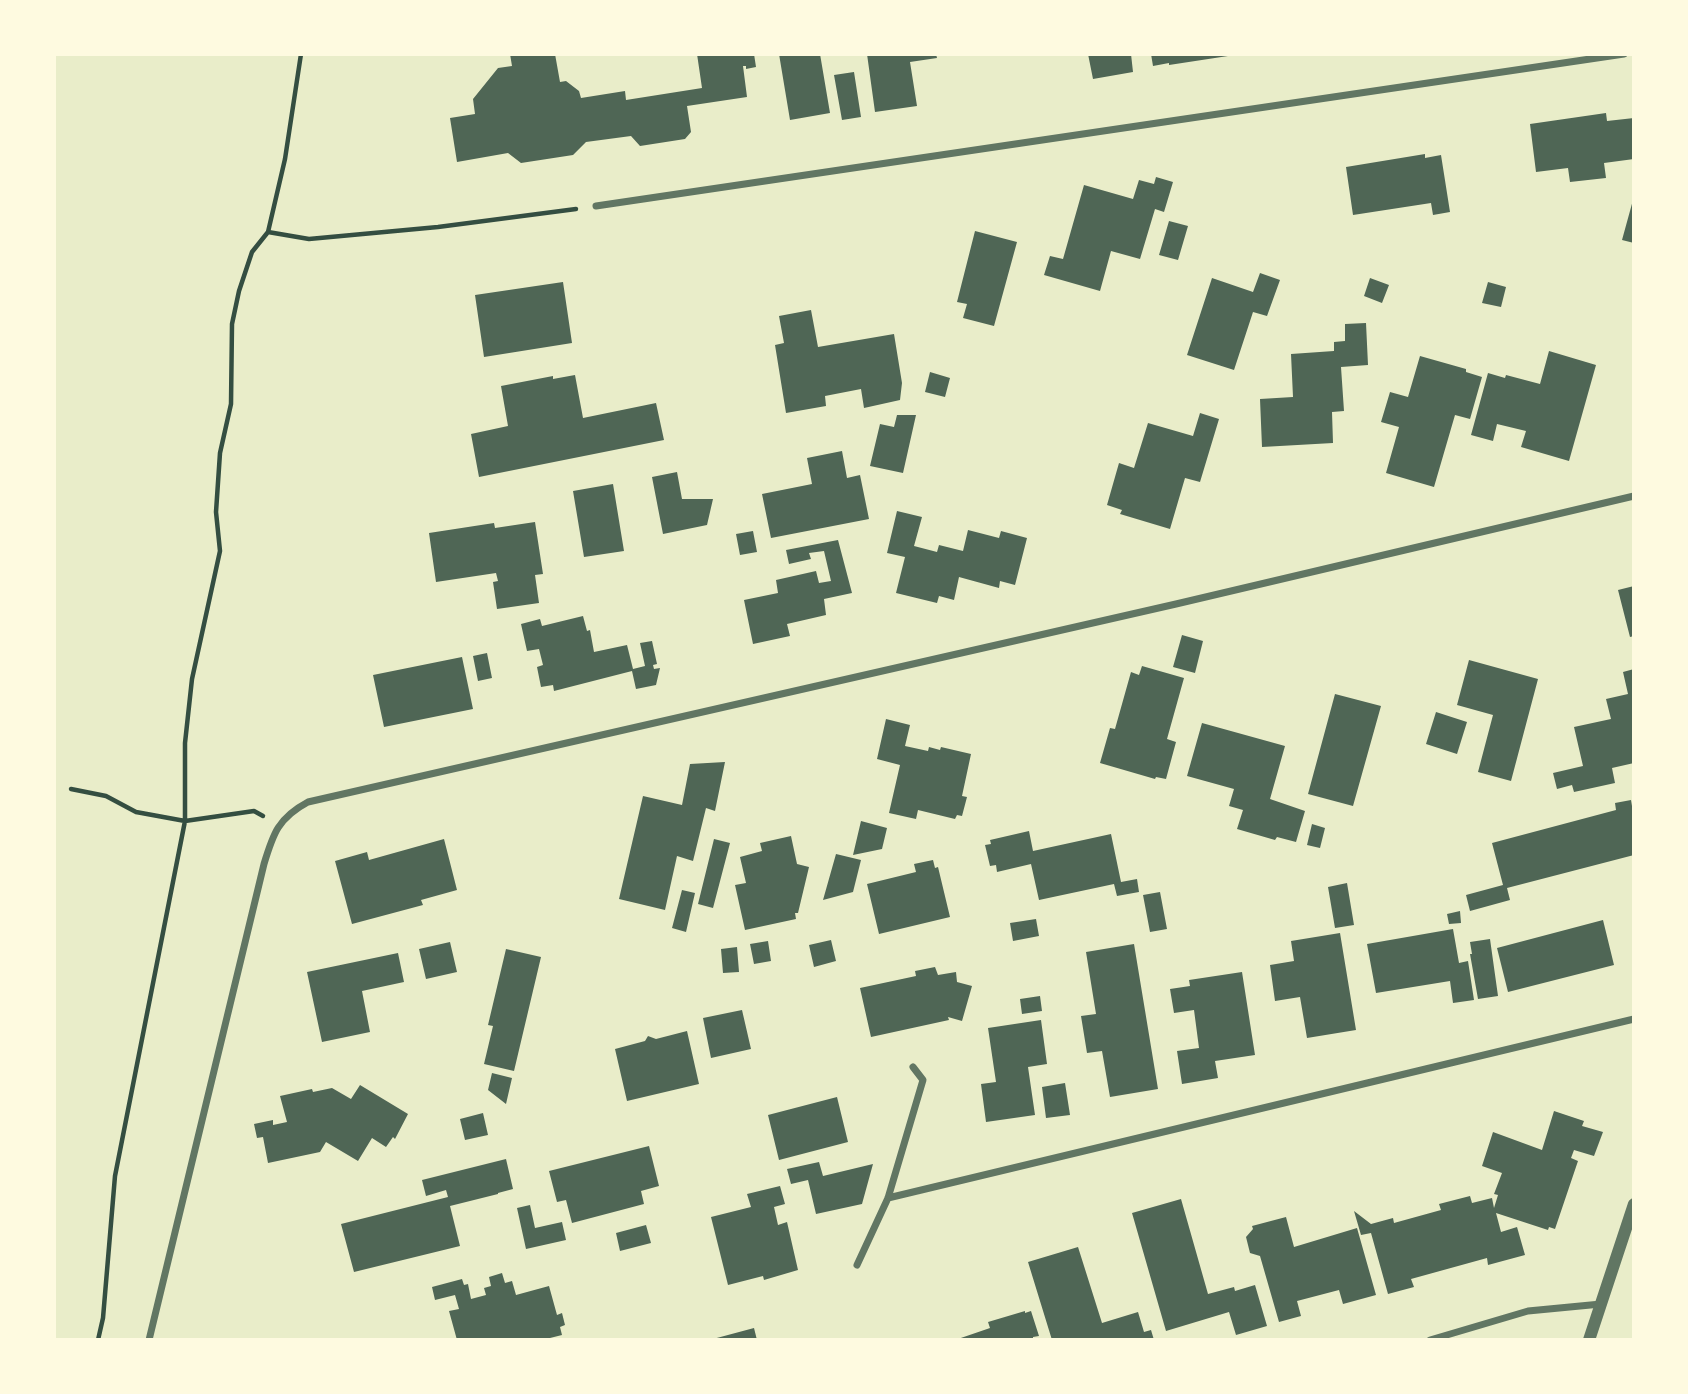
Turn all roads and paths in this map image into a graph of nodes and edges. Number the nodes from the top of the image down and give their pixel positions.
1 (300, 54) edge
2 (1624, 54) edge
3 (596, 206) joint
4 (268, 232) junction
5 (1634, 496) edge
6 (71, 789) dead end
7 (185, 821) junction
8 (278, 827) junction
9 (1634, 1019) edge
10 (913, 1067) dead end
11 (888, 1198) junction
12 (1634, 1204) edge
13 (857, 1265) dead end
14 (1601, 1304) junction
15 (98, 1340) edge
16 (149, 1340) edge
17 (1430, 1340) edge
18 (1589, 1340) edge

1 - 4 path
2 - 3 street
3 - 4 path
4 - 7 path
5 - 8 street
6 - 7 path
7 - 8 path
7 - 15 path
8 - 16 street
9 - 11 street
10 - 11 street
11 - 13 street
12 - 14 street
14 - 17 street
14 - 18 street

